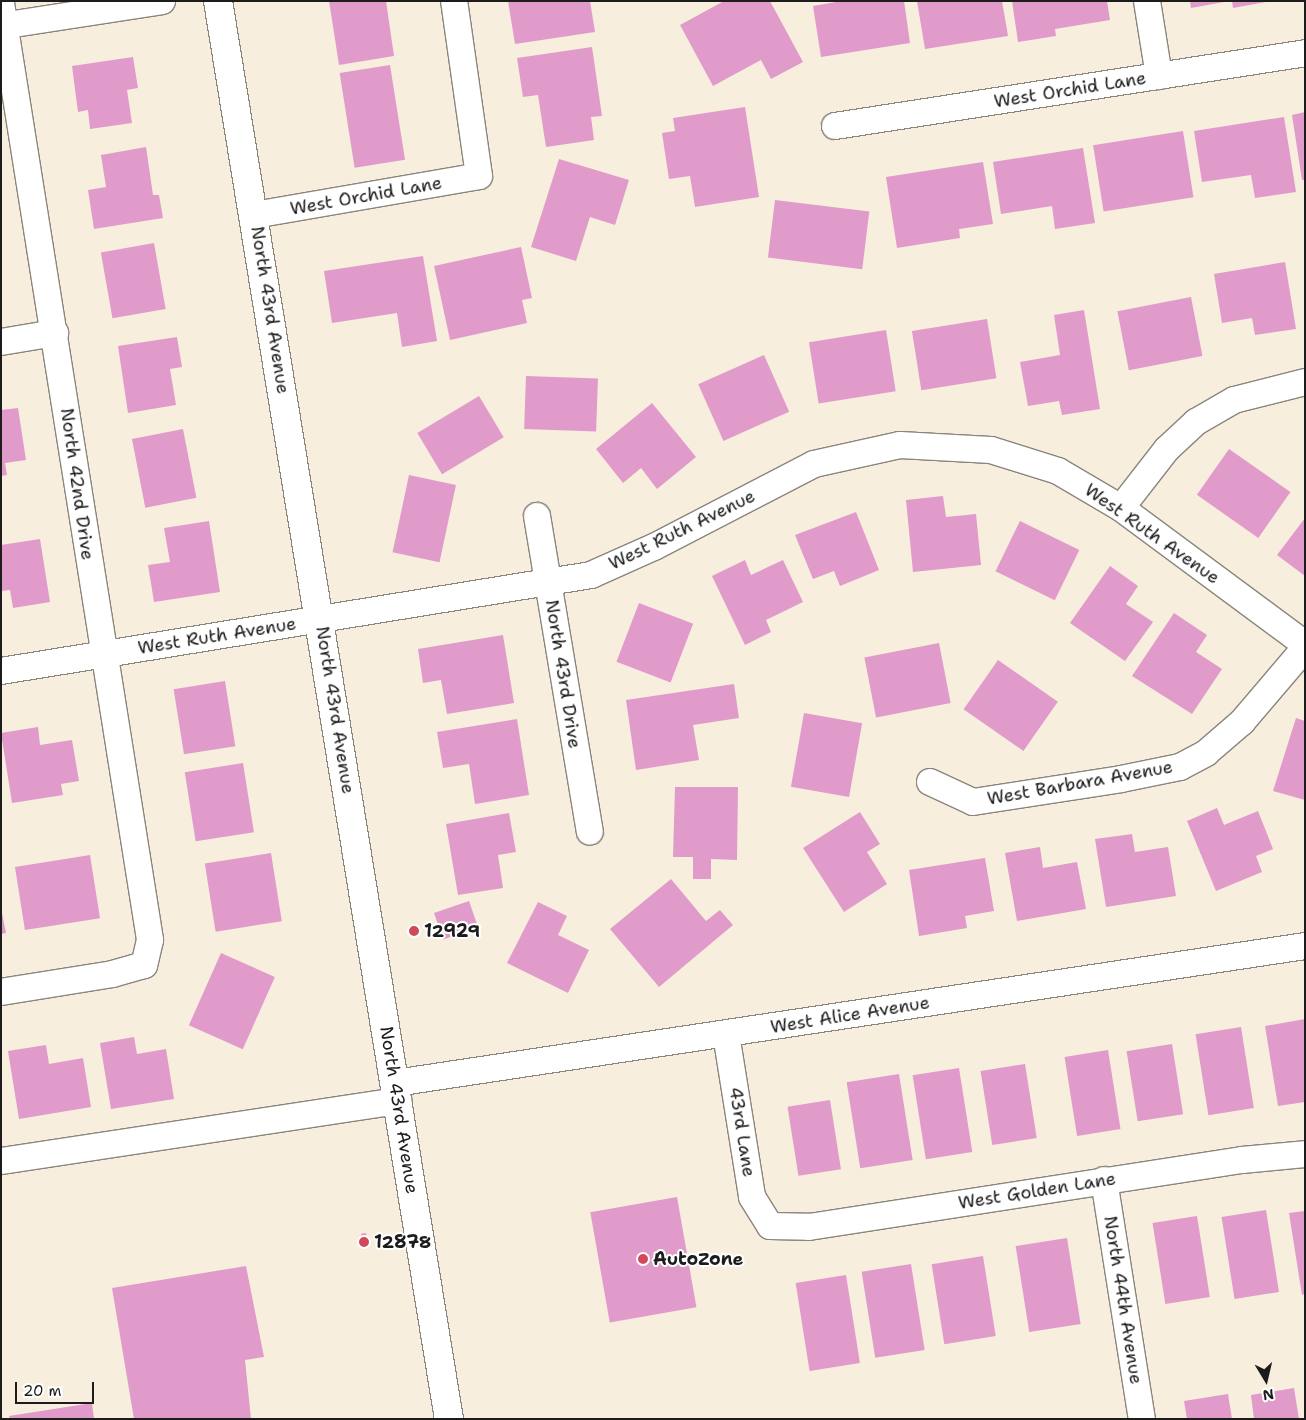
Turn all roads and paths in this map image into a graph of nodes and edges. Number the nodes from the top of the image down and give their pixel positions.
1 (162, 1) edge
2 (218, 1) edge
3 (454, 1) edge
4 (1147, 1) edge
5 (2, 18) edge
6 (1305, 53) edge
7 (1159, 76) junction
8 (835, 126) dead end
9 (254, 215) junction
10 (55, 333) junction
11 (1, 342) edge
12 (1305, 382) edge
13 (1121, 508) junction
14 (537, 516) dead end
15 (548, 583) junction
16 (321, 620) junction
17 (1305, 644) edge
18 (1305, 648) edge
19 (102, 654) junction
20 (1, 671) edge
21 (930, 782) dead end
22 (590, 832) dead end
23 (1305, 946) edge
24 (1, 992) edge
25 (726, 1034) junction
26 (397, 1092) junction
27 (1305, 1154) edge
28 (1, 1161) edge
29 (1104, 1180) junction
30 (770, 1226) joint
31 (449, 1419) edge
32 (1142, 1419) edge

1 - 5 street
2 - 9 main road, North 43rd Avenue
3 - 9 street, West Orchid Lane
4 - 7 street
5 - 10 street, North 42nd Drive
6 - 7 street, West Orchid Lane
7 - 8 street, West Orchid Lane
9 - 16 main road, North 43rd Avenue
10 - 11 street
10 - 19 street, North 42nd Drive
12 - 13 street
13 - 15 street, West Ruth Avenue
13 - 17 street, West Ruth Avenue
14 - 15 street, North 43rd Drive
15 - 16 street, West Ruth Avenue
15 - 22 street, North 43rd Drive
16 - 19 street, West Ruth Avenue
16 - 26 main road, North 43rd Avenue
18 - 21 street, West Barbara Avenue
19 - 20 street, West Ruth Avenue
19 - 24 street, North 42nd Drive
23 - 25 street, West Alice Avenue
25 - 26 street, West Alice Avenue
25 - 30 street, 43rd Lane
26 - 28 street, West Alice Avenue
26 - 31 main road, North 43rd Avenue
27 - 29 street, West Golden Lane
29 - 30 street, West Golden Lane
29 - 32 street, North 44th Avenue

